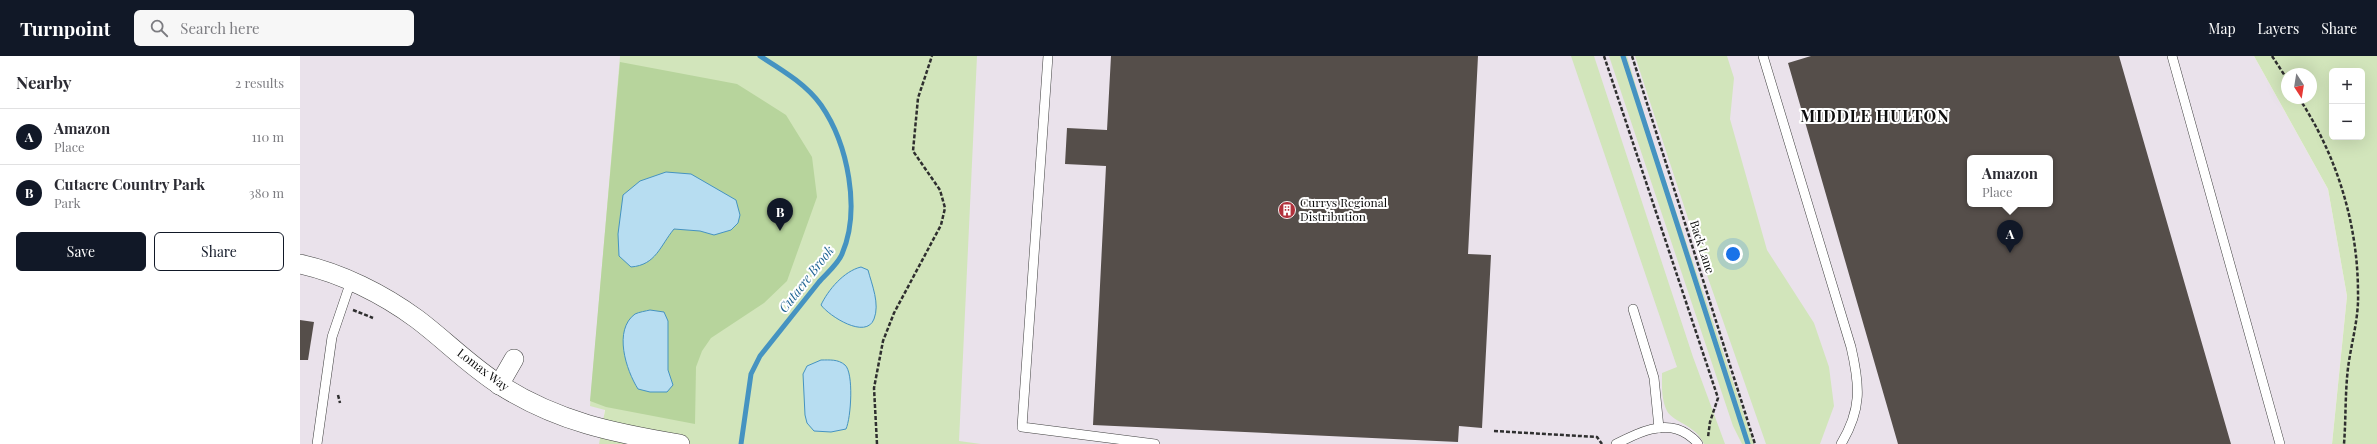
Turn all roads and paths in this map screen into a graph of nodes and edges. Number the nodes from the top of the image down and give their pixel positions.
1 (932, 56) edge
2 (1048, 56) edge
3 (1604, 56) edge
4 (1632, 56) edge
5 (1763, 56) edge
6 (2172, 56) edge
7 (2272, 56) edge
8 (2281, 70) edge
9 (2303, 104) edge
10 (300, 264) edge
11 (351, 282) junction
12 (343, 306) junction
13 (1633, 309) dead end
14 (373, 318) dead end
15 (514, 359) dead end
16 (499, 385) junction
17 (338, 395) dead end
18 (340, 403) dead end
19 (1659, 428) junction
20 (1494, 431) dead end
21 (317, 444) edge
22 (680, 444) edge
23 (877, 444) edge
24 (1155, 444) edge
25 (1602, 444) edge
26 (1616, 444) edge
27 (1698, 444) edge
28 (1708, 444) edge
29 (1755, 444) edge
30 (1841, 444) edge
31 (2280, 444) edge
32 (2344, 444) edge

1 - 23 path
2 - 24 lane
3 - 28 path
4 - 29 path, Back Lane
5 - 30 lane
6 - 31 lane
7 - 8 path
9 - 32 path
10 - 11 street, Lomax Way
11 - 12 lane
11 - 16 street, Lomax Way
12 - 14 path
12 - 21 lane
13 - 19 lane
15 - 16 street
16 - 22 street, Lomax Way
17 - 18 path
19 - 26 lane
19 - 27 lane
20 - 25 path

